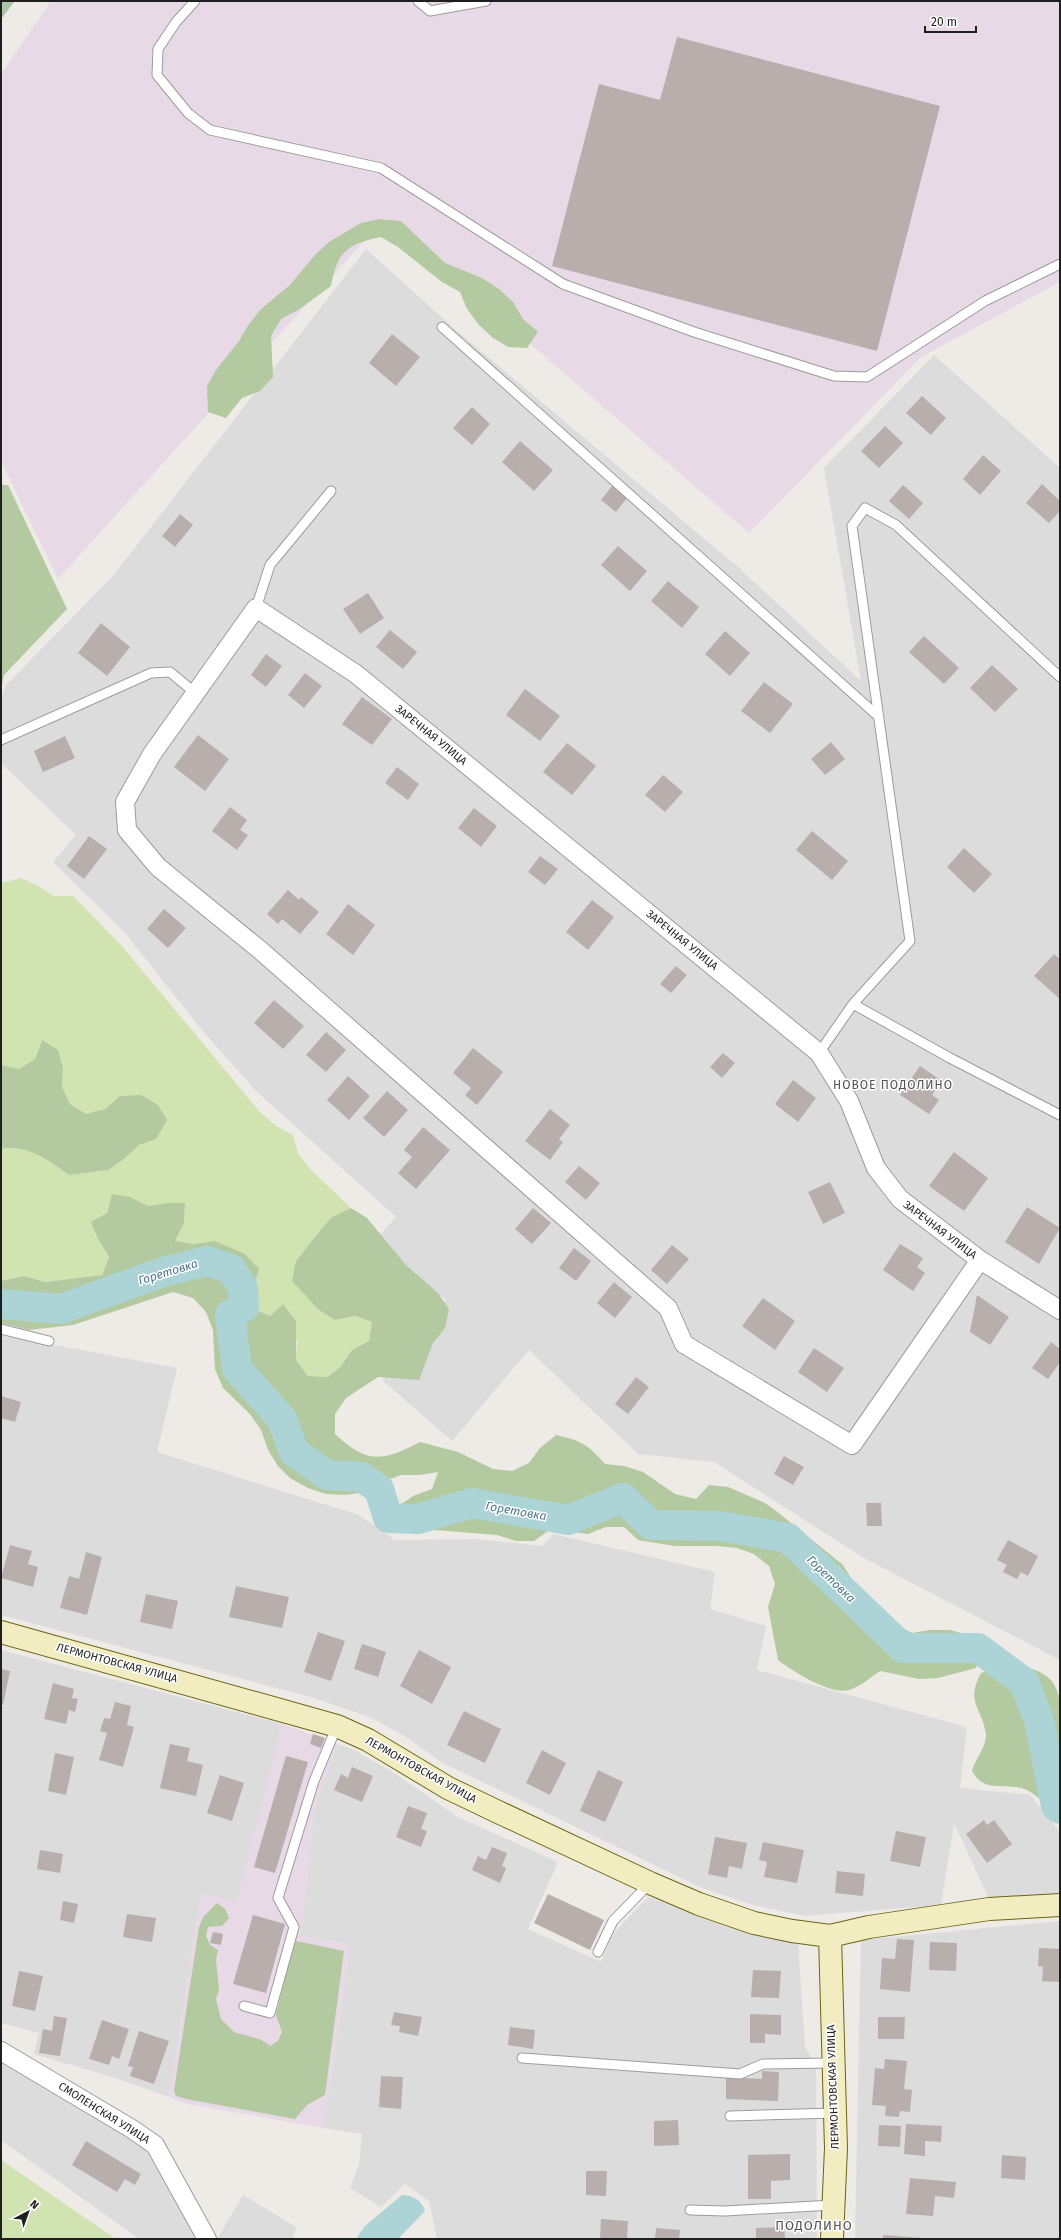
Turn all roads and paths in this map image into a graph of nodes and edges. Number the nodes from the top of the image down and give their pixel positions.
1 (195, 1) edge
2 (418, 1) edge
3 (486, 1) edge
4 (1060, 264) edge
5 (442, 327) dead end
6 (331, 491) dead end
7 (256, 608) junction
8 (1060, 677) edge
9 (194, 692) junction
10 (879, 717) junction
11 (1, 740) edge
12 (853, 1004) junction
13 (819, 1053) junction
14 (1060, 1115) edge
15 (980, 1260) junction
16 (1060, 1310) edge
17 (1, 1329) edge
18 (49, 1341) dead end
19 (1, 1632) edge
20 (337, 1726) junction
21 (650, 1883) junction
22 (1060, 1905) edge
23 (830, 1936) junction
24 (598, 1952) dead end
25 (244, 2006) dead end
26 (1, 2051) edge
27 (522, 2058) dead end
28 (832, 2063) junction
29 (835, 2113) junction
30 (730, 2116) dead end
31 (833, 2205) junction
32 (690, 2210) dead end
33 (207, 2239) edge
34 (832, 2239) edge

1 - 4 lane
2 - 3 lane
5 - 10 lane
6 - 7 lane
7 - 9 street
7 - 13 street, ЗАРЕЧНАЯ УЛИЦА
8 - 10 lane
9 - 11 lane
9 - 15 street
10 - 12 lane
12 - 13 lane
12 - 14 lane
13 - 15 street, ЗАРЕЧНАЯ УЛИЦА
15 - 16 street, ЗАРЕЧНАЯ УЛИЦА
17 - 18 lane
19 - 20 street, ЛЕРМОНТОВСКАЯ УЛИЦА
20 - 21 street, ЛЕРМОНТОВСКАЯ УЛИЦА
20 - 25 lane
21 - 23 street, ЛЕРМОНТОВСКАЯ УЛИЦА
21 - 24 lane
22 - 23 street, ЛЕРМОНТОВСКАЯ УЛИЦА
23 - 28 street, ЛЕРМОНТОВСКАЯ УЛИЦА
26 - 33 street, СМОЛЕНСКАЯ УЛИЦА
27 - 28 lane
28 - 29 street, ЛЕРМОНТОВСКАЯ УЛИЦА
29 - 30 lane
29 - 31 street, ЛЕРМОНТОВСКАЯ УЛИЦА
31 - 32 lane
31 - 34 street, ЛЕРМОНТОВСКАЯ УЛИЦА

